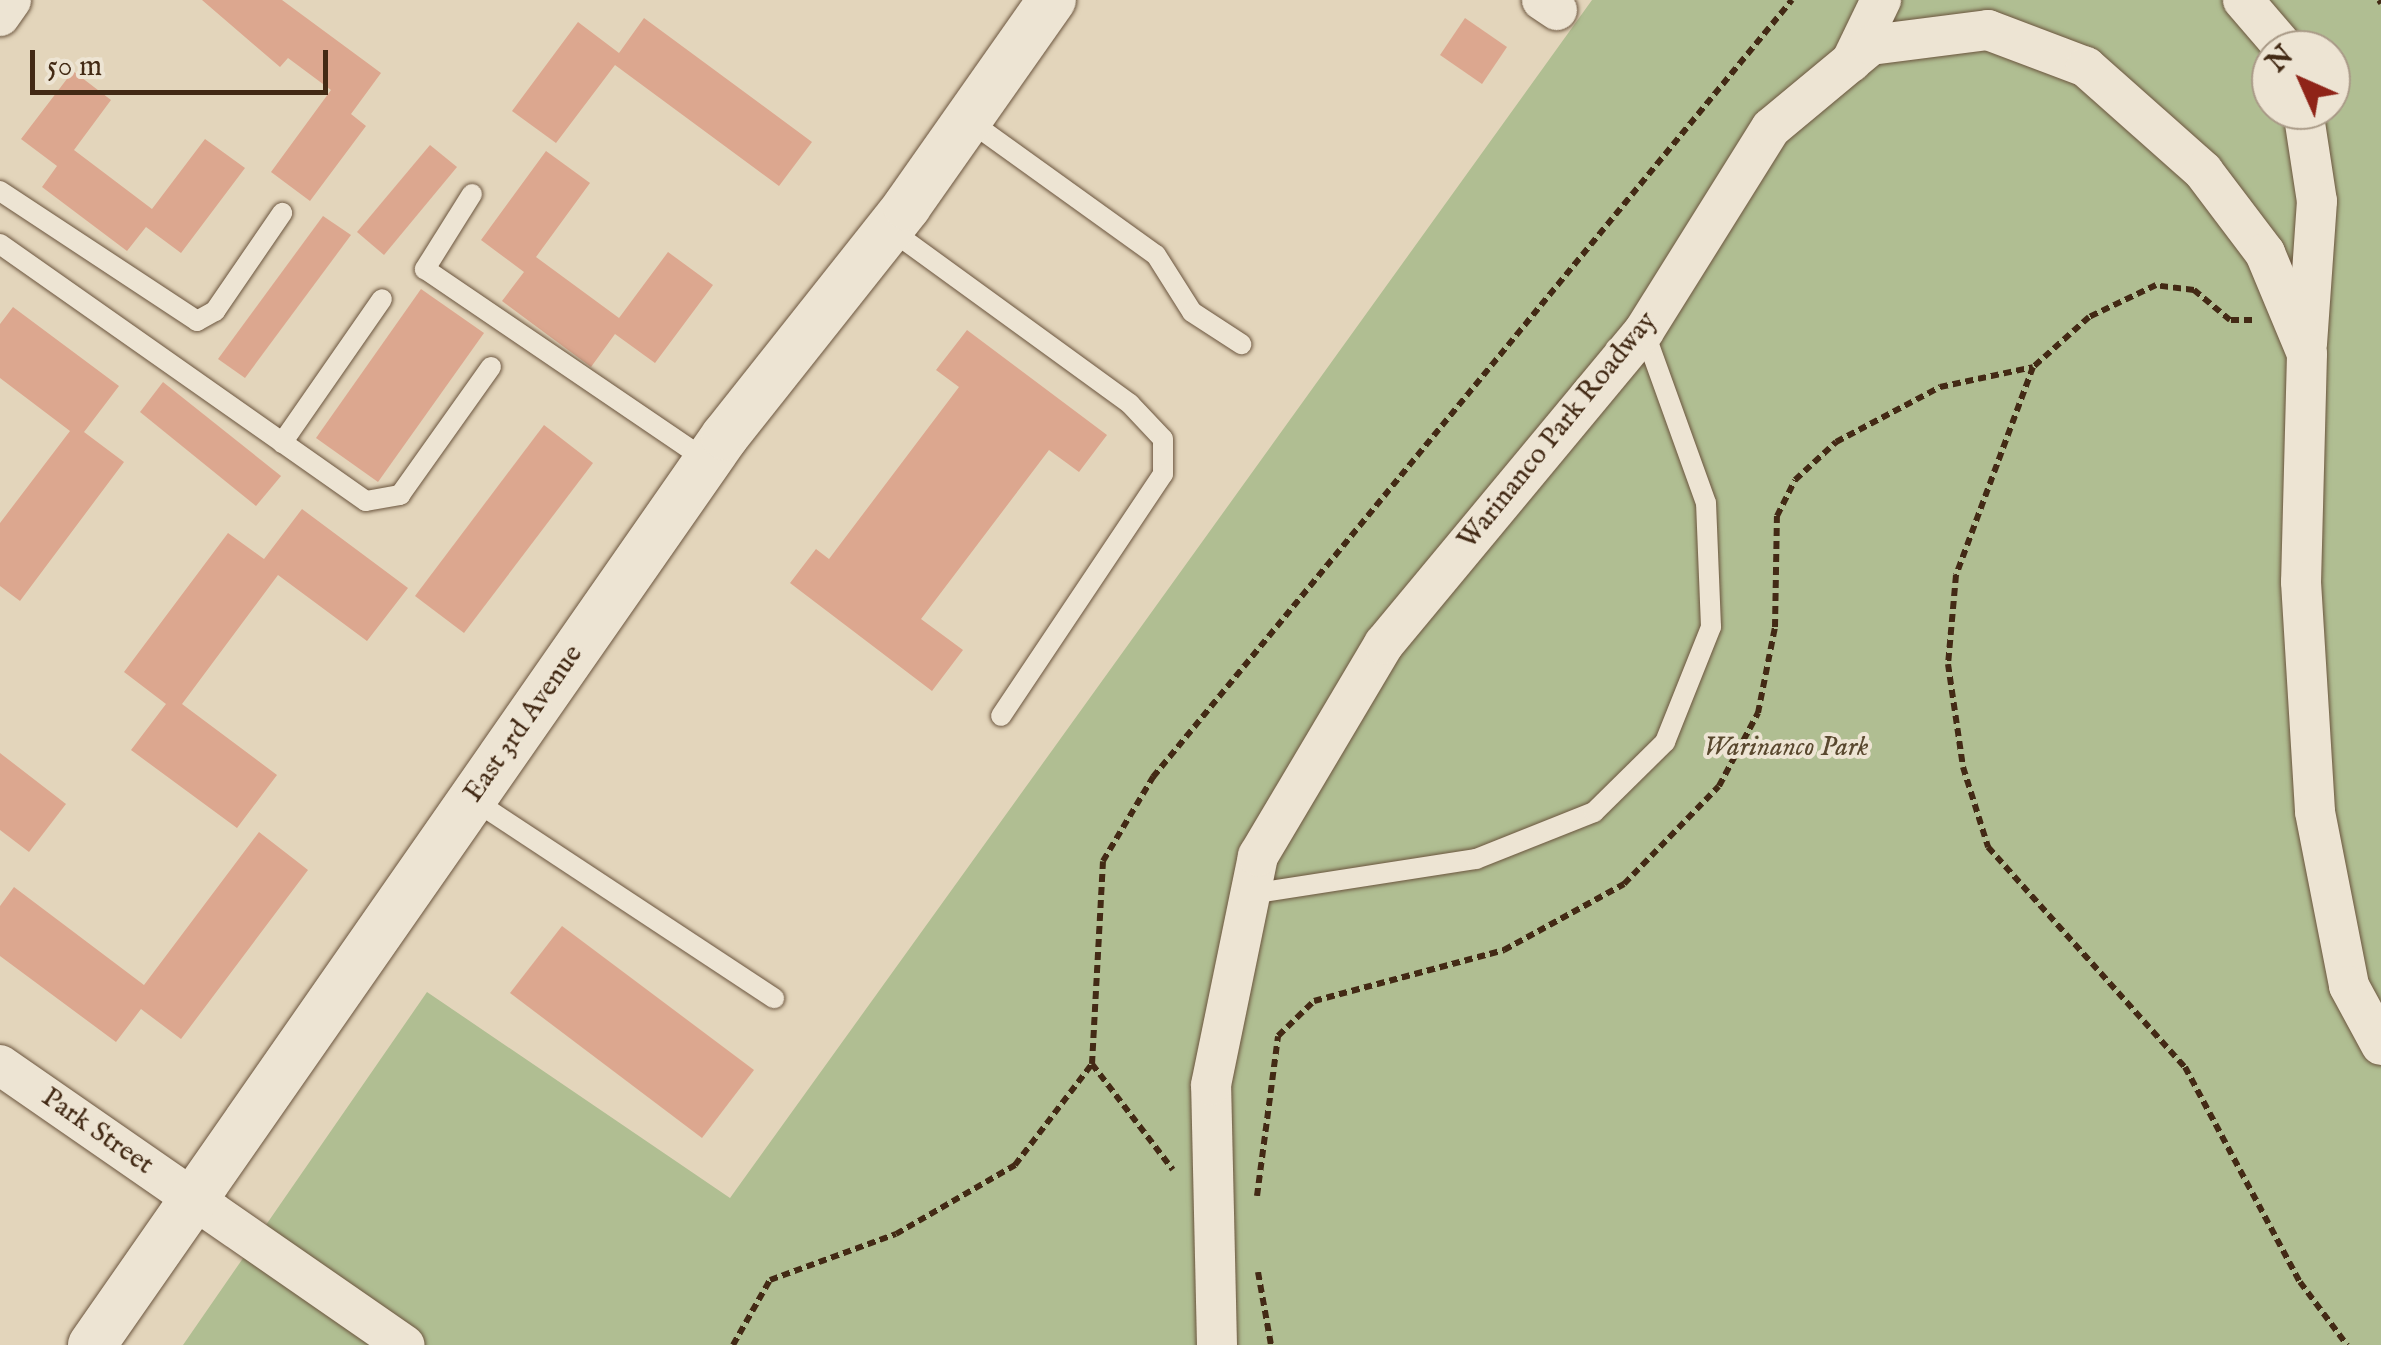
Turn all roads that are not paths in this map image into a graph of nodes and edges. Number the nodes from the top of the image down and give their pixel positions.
1 (11, 0) edge
2 (1052, 0) edge
3 (1882, 0) edge
4 (2243, 0) edge
5 (0, 16) edge
6 (2269, 30) edge
7 (1850, 62) junction
8 (970, 117) junction
9 (2306, 130) edge
10 (0, 191) edge
11 (472, 194) dead end
12 (282, 213) dead end
13 (888, 228) junction
14 (0, 244) edge
15 (382, 299) dead end
16 (1644, 331) junction
17 (1240, 344) dead end
18 (2306, 354) junction
19 (491, 367) dead end
20 (282, 443) junction
21 (708, 461) junction
22 (1001, 716) dead end
23 (472, 798) junction
24 (1250, 894) junction
25 (774, 998) dead end
26 (2381, 1046) edge
27 (0, 1065) edge
28 (193, 1200) junction
29 (92, 1345) edge
30 (405, 1345) edge
31 (1217, 1345) edge

1 - 5 street
2 - 8 street, East 3rd Avenue
3 - 7 street
4 - 6 street
7 - 16 street, Warinanco Park Roadway
7 - 18 street, Warinanco Park Roadway
8 - 13 street, East 3rd Avenue
8 - 17 lane
9 - 18 street
10 - 12 lane
11 - 21 lane
13 - 21 street, East 3rd Avenue
13 - 22 lane
14 - 20 lane
15 - 20 lane
16 - 24 street, Warinanco Park Roadway
16 - 24 lane
18 - 26 street, Warinanco Park Roadway
19 - 20 lane
21 - 23 street, East 3rd Avenue
23 - 25 lane
23 - 28 street, East 3rd Avenue
24 - 31 street, Warinanco Park Roadway
27 - 28 street, Park Street
28 - 29 street, East 3rd Avenue
28 - 30 street, Park Street

